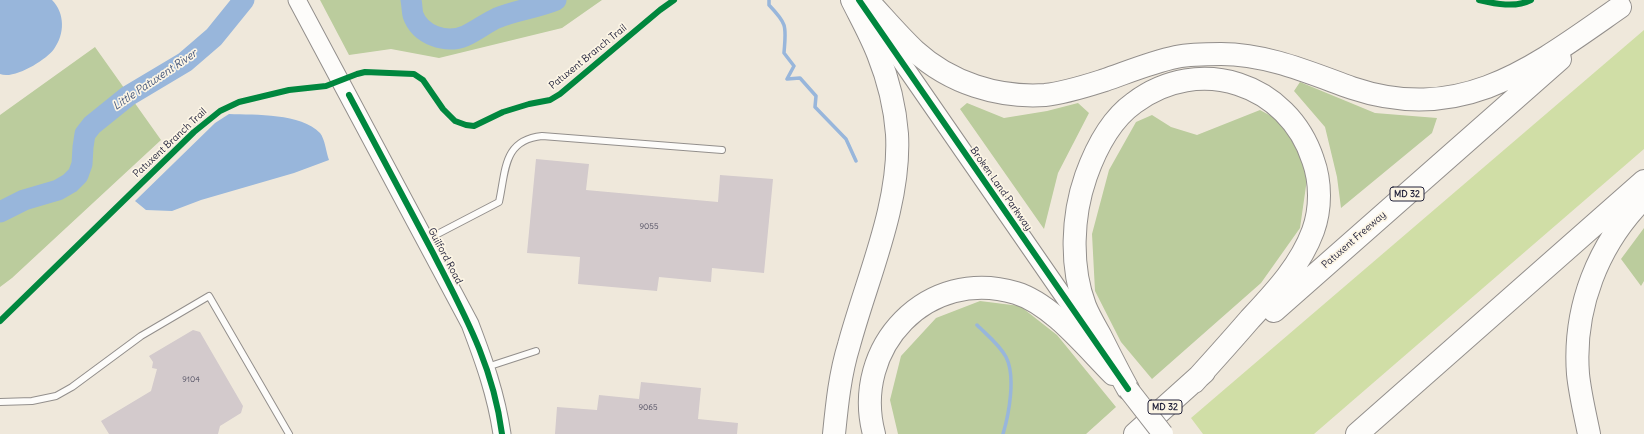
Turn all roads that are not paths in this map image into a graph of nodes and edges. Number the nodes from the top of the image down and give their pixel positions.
1 (297, 0) edge
2 (852, 0) edge
3 (859, 0) edge
4 (867, 0) edge
5 (1624, 3) edge
6 (722, 150) dead end
7 (1644, 181) edge
8 (1644, 198) edge
9 (426, 240) junction
10 (536, 351) dead end
11 (487, 367) junction
12 (1194, 382) junction
13 (1128, 389) junction
14 (0, 402) edge
15 (289, 434) edge
16 (502, 434) edge
17 (834, 434) edge
18 (874, 434) edge
19 (1135, 434) edge
20 (1163, 434) edge
21 (1357, 434) edge
22 (1589, 434) edge

1 - 9 street, Guilford Road
2 - 17 highway
3 - 13 street, Broken Land Parkway
4 - 5 highway
5 - 12 highway, Patuxent Freeway / MD 32
6 - 9 lane
7 - 21 highway
8 - 22 highway
9 - 11 street, Guilford Road
10 - 11 lane
11 - 16 street, Guilford Road
12 - 13 highway
12 - 19 highway, Patuxent Freeway / MD 32
13 - 18 highway
13 - 20 main road, Broken Land Parkway, bridge
14 - 15 lane

